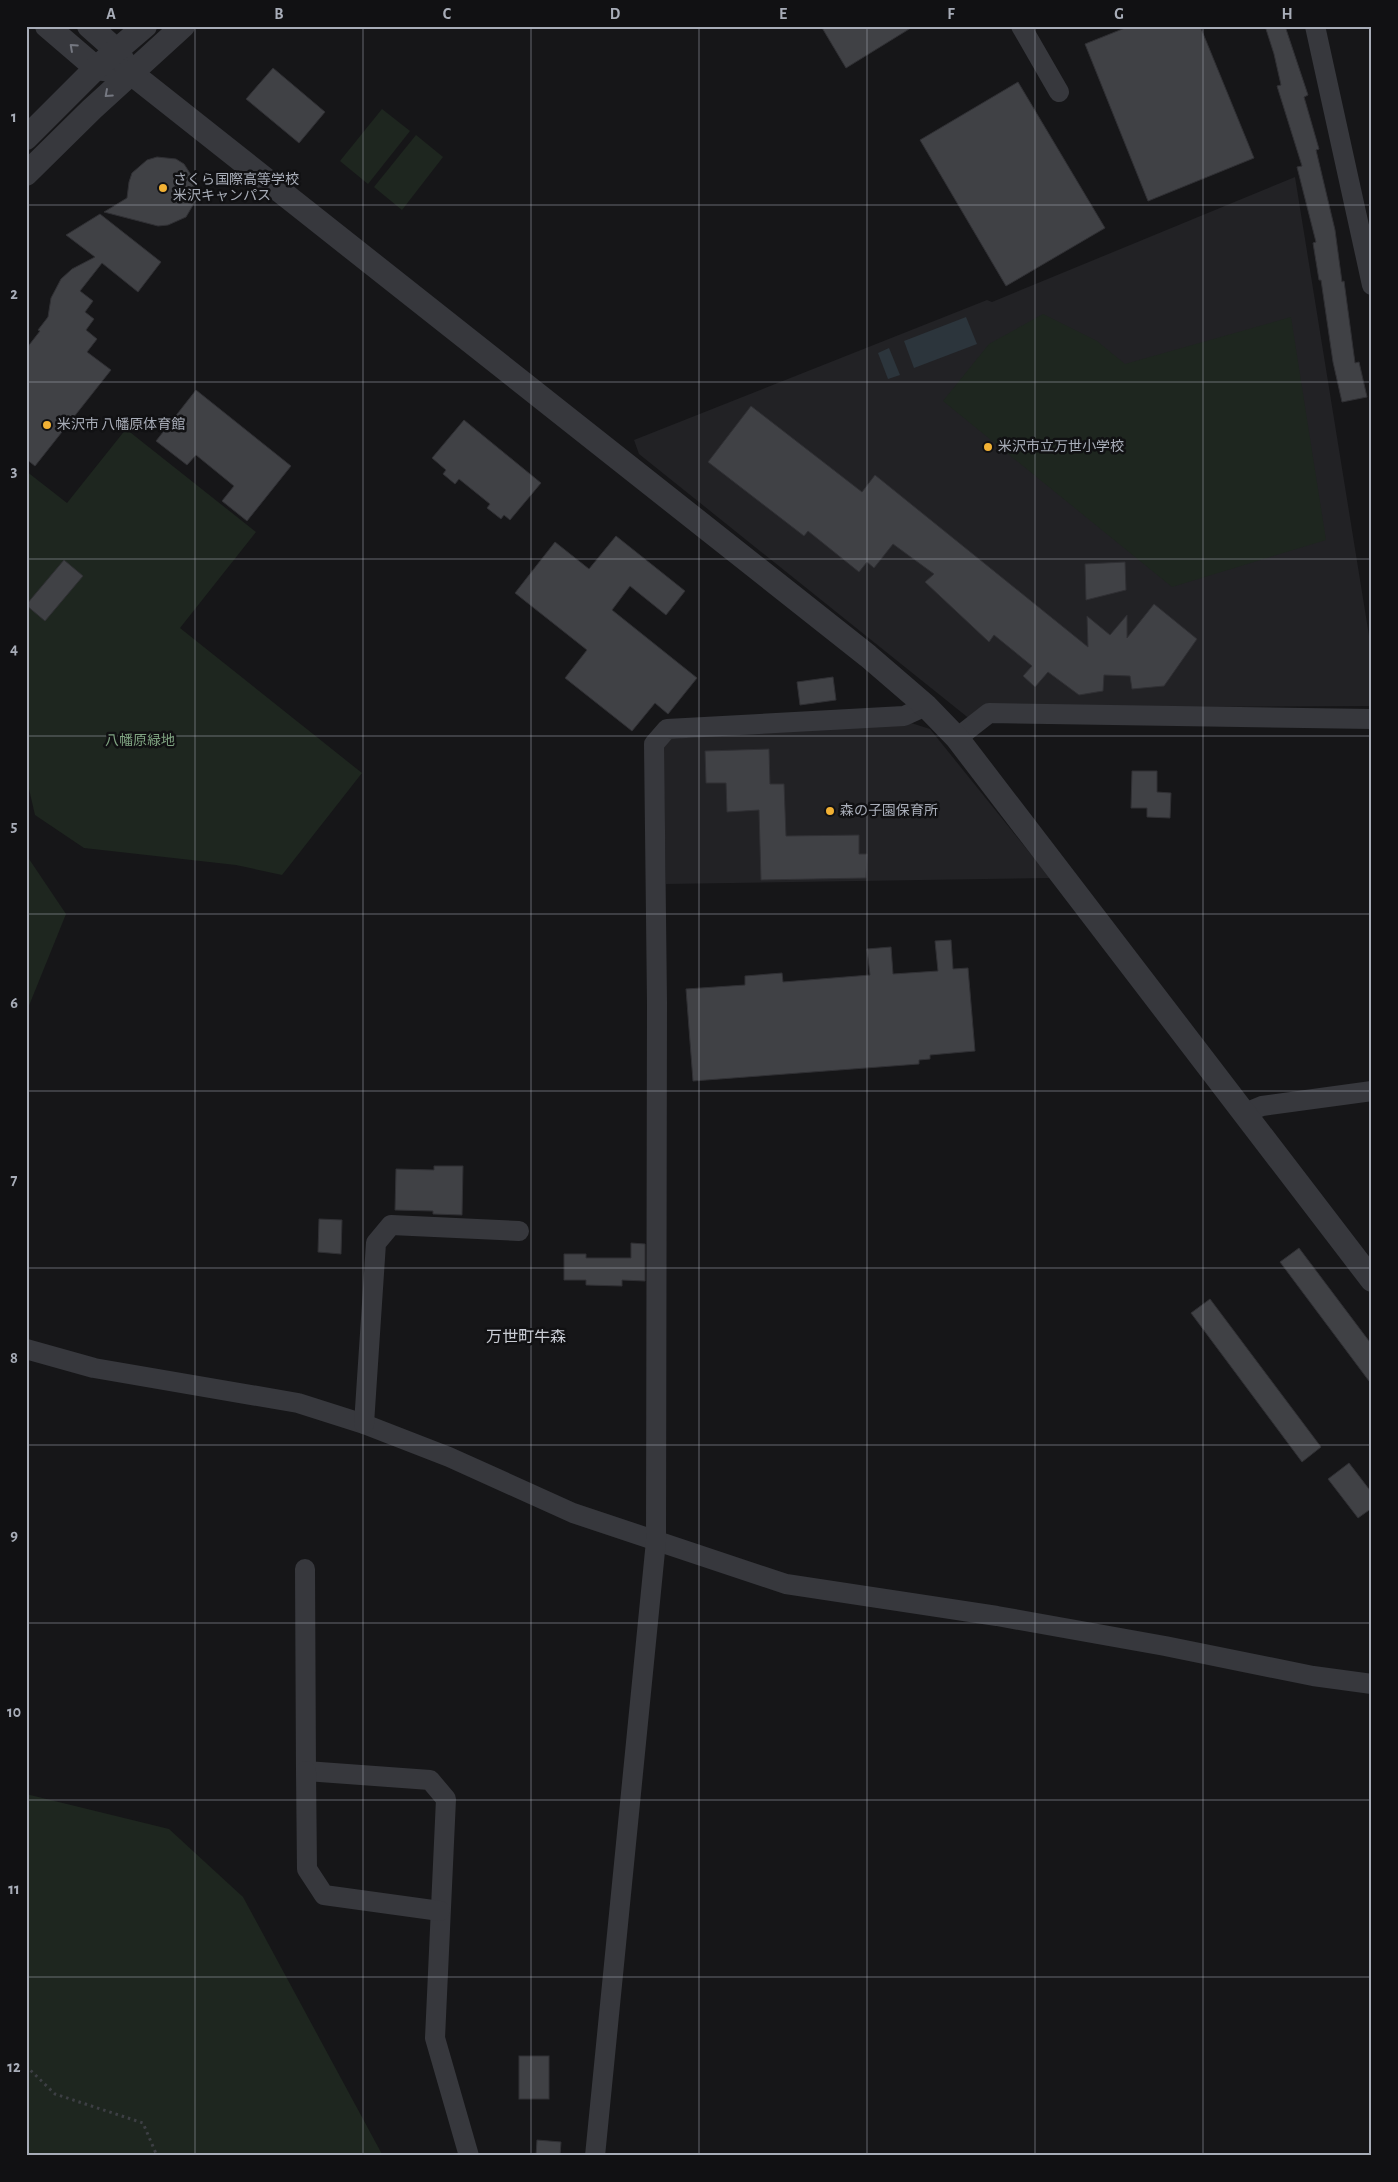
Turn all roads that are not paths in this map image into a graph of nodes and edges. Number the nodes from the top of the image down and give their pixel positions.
1 (47, 26) edge
2 (89, 26) edge
3 (145, 26) edge
4 (183, 26) edge
5 (1021, 26) edge
6 (1315, 26) edge
7 (116, 50) junction
8 (96, 68) junction
9 (131, 73) junction
10 (1060, 92) dead end
11 (26, 138) edge
12 (26, 174) edge
13 (1372, 285) edge
14 (926, 706) junction
15 (1372, 719) edge
16 (957, 738) junction
17 (1372, 1091) edge
18 (1245, 1113) junction
19 (519, 1232) dead end
20 (1372, 1280) edge
21 (26, 1349) edge
22 (364, 1424) junction
23 (656, 1541) junction
24 (305, 1569) dead end
25 (1372, 1684) edge
26 (306, 1771) junction
27 (440, 1911) junction
28 (469, 2156) edge
29 (595, 2156) edge

8 -> 1 street
2 - 7 street
3 - 7 street
4 - 9 street
5 - 10 street
6 - 13 street
7 - 8 street
7 - 9 street
8 - 9 street
8 - 11 street
9 -> 12 street
9 - 14 street
14 - 16 street
14 - 23 street
15 - 16 street
16 - 18 street
17 - 18 street
18 - 20 street
19 - 22 street
21 - 22 street
22 - 23 street
23 - 25 street
23 - 29 street
24 - 26 street
26 - 27 street
26 - 27 street
27 - 28 street

